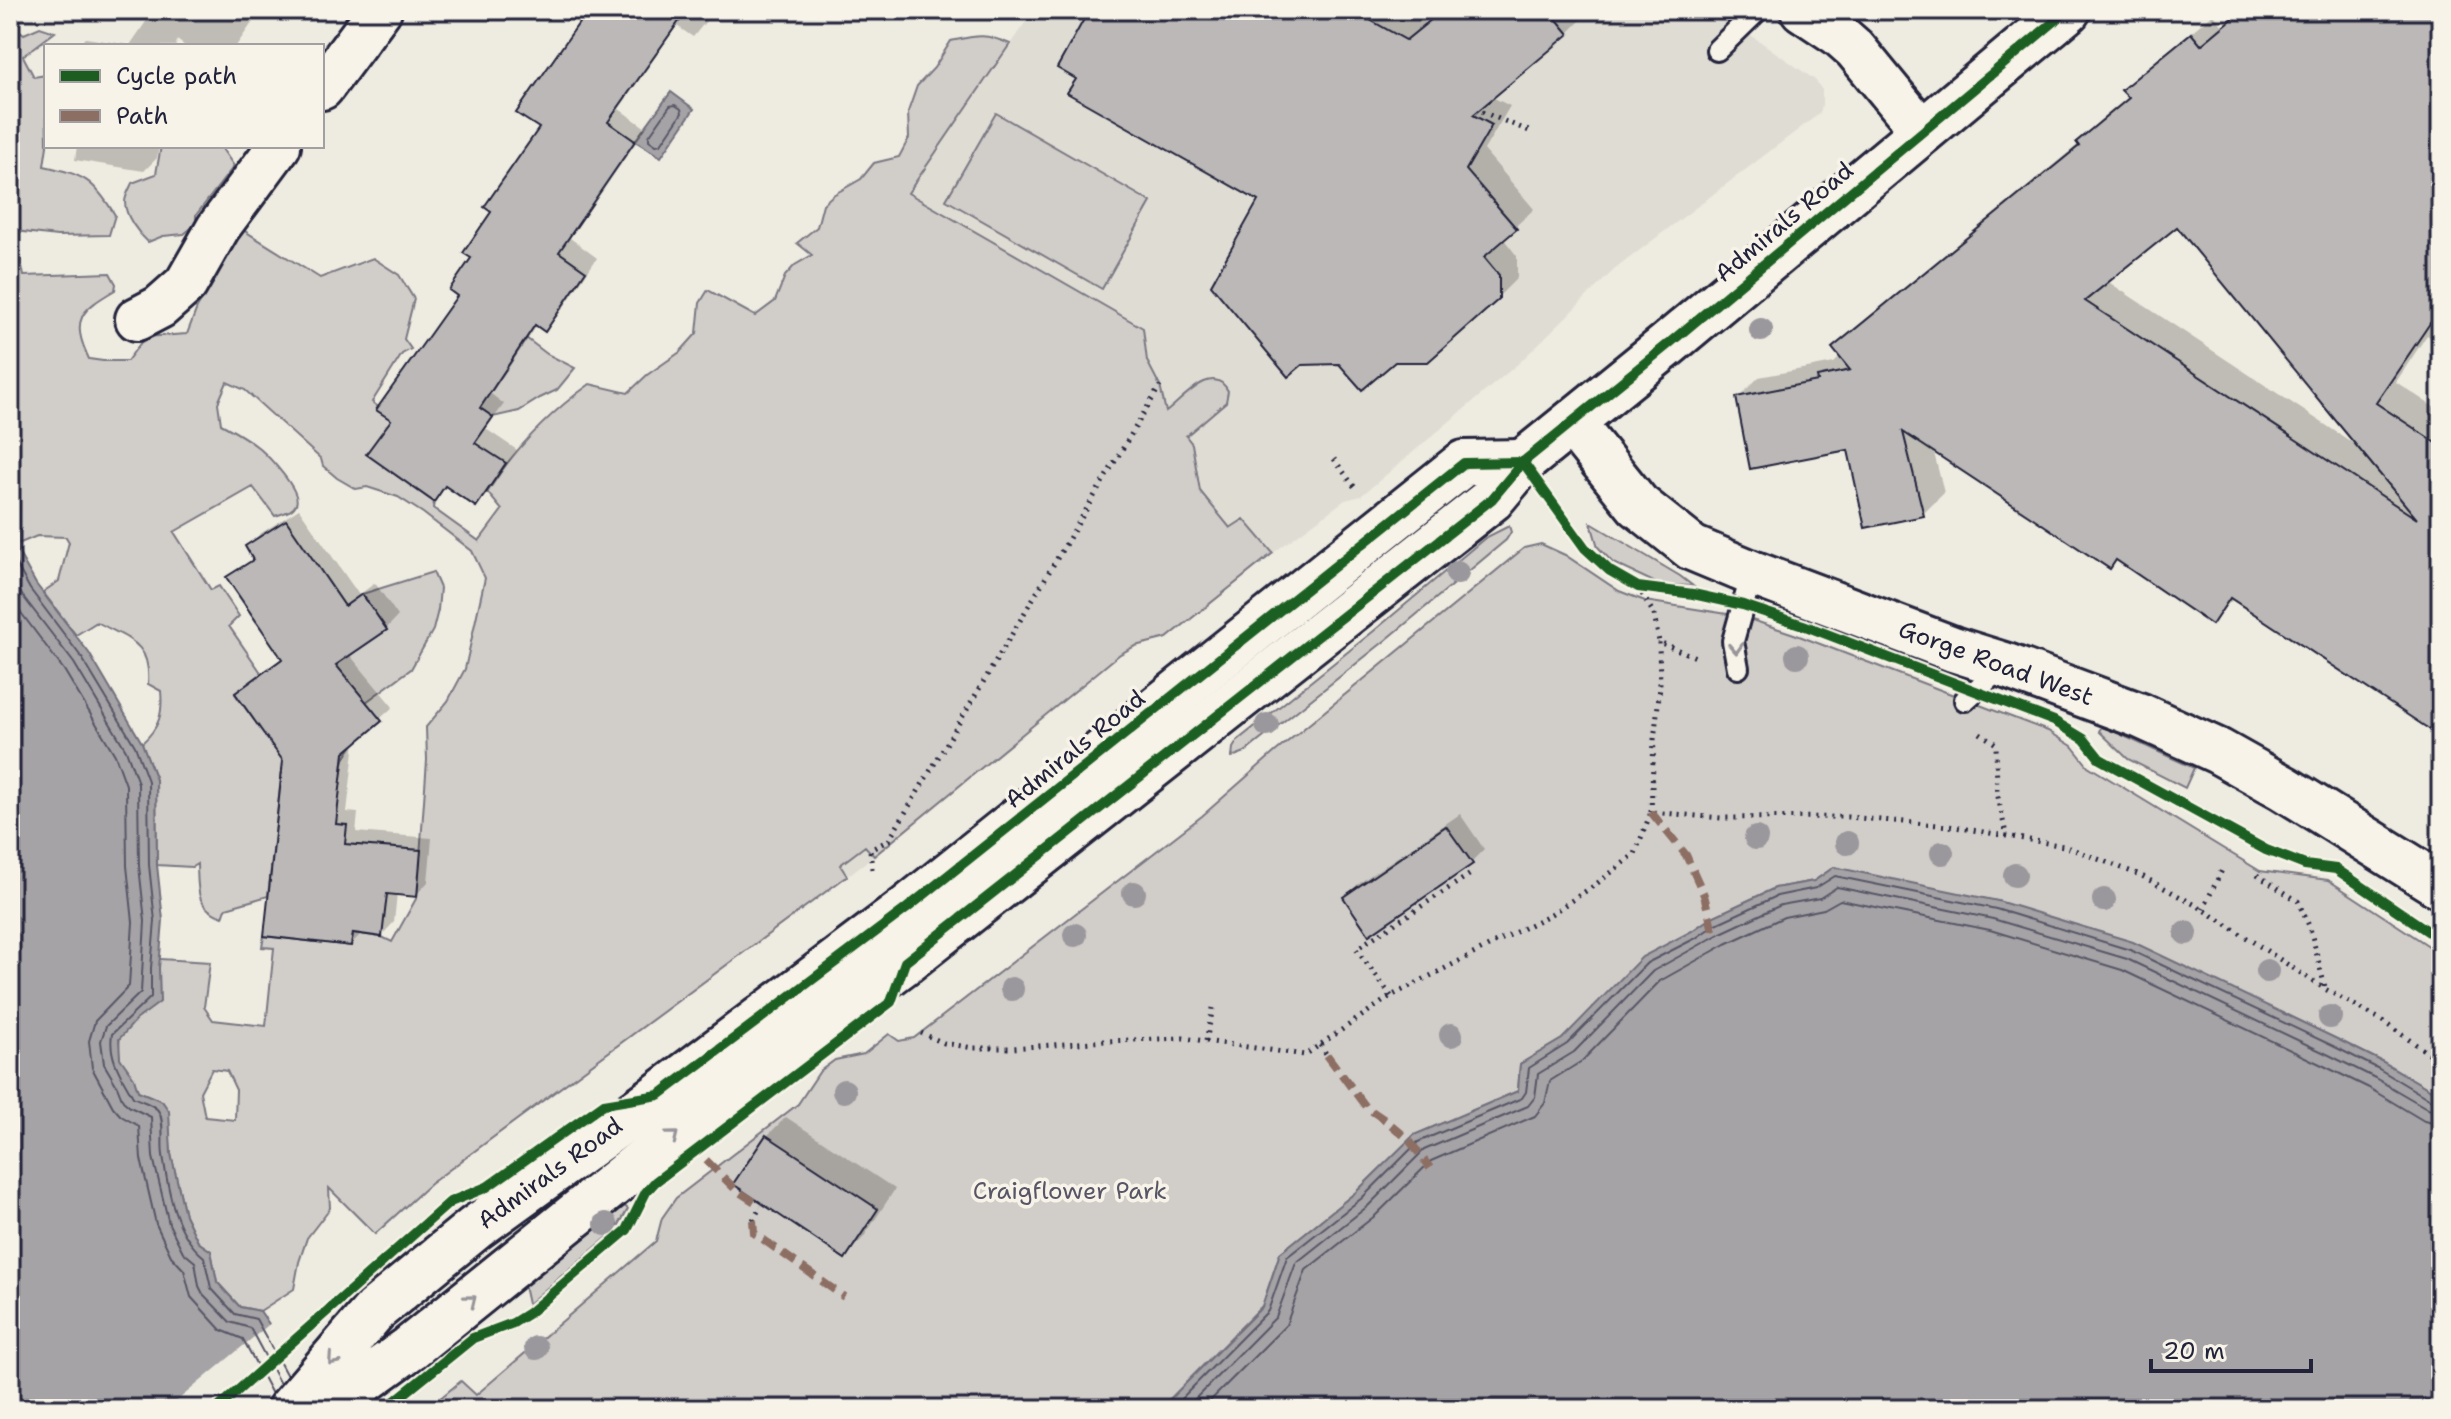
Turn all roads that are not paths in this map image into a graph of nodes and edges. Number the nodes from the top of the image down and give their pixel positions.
1 (380, 10) edge
2 (1758, 10) edge
3 (1802, 10) edge
4 (2068, 10) edge
5 (1717, 50) dead end
6 (324, 85) edge
7 (1923, 132) junction
8 (278, 148) edge
9 (137, 319) dead end
10 (1572, 423) junction
11 (1523, 462) junction
12 (1752, 573) junction
13 (2004, 665) junction
14 (1738, 668) road end
15 (1965, 700) dead end
16 (2441, 886) edge
17 (290, 1409) edge
18 (325, 1409) edge

1 - 6 street
2 - 5 lane
3 - 7 street
4 - 7 main road, Admirals Road
7 - 10 main road, Admirals Road
8 - 9 street
10 - 11 main road, Admirals Road
10 - 12 main road, Gorge Road West
11 -> 17 main road, Admirals Road
18 -> 11 main road, Admirals Road
12 - 13 main road, Gorge Road West
12 -> 14 lane
13 - 15 lane
13 - 16 main road, Gorge Road West

